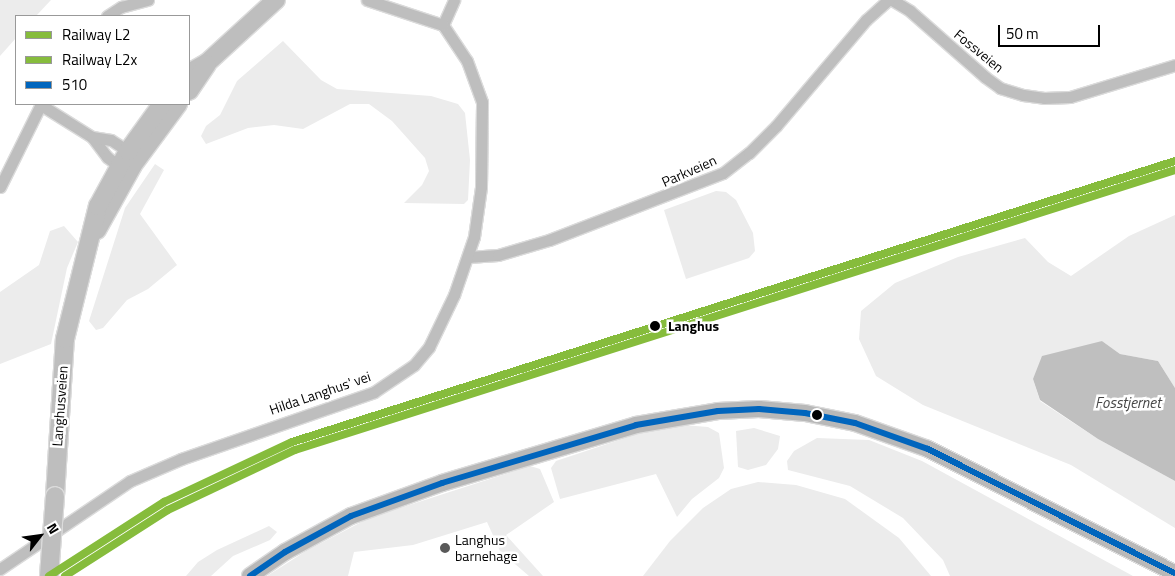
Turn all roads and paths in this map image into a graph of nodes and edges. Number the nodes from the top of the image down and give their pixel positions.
1 (148, 0) edge
2 (276, 0) edge
3 (367, 0) edge
4 (454, 0) edge
5 (890, 0) edge
6 (109, 15) edge
7 (443, 25) junction
8 (208, 62) junction
9 (1175, 66) edge
10 (190, 72) edge
11 (190, 89) edge
12 (41, 105) edge
13 (43, 105) edge
14 (161, 105) edge
15 (177, 105) edge
16 (92, 137) junction
17 (126, 161) junction
18 (0, 187) edge
19 (468, 257) junction
20 (0, 569) edge
21 (1175, 574) edge
22 (49, 576) edge
23 (250, 576) edge

1 - 6 street
2 - 8 main road
3 - 7 street
4 - 7 street
5 - 9 street, Fossveien
5 - 19 street, Parkveien
7 - 19 street, Hilda Langhus' vei
8 - 10 main road
8 - 11 main road
12 - 18 street
13 - 16 street
14 - 17 main road, Langhusveien
15 - 17 main road, Langhusveien
16 - 17 street
16 - 17 street
17 - 22 main road, Langhusveien, bridge
19 - 20 street, Hilda Langhus' vei
21 - 23 main road

